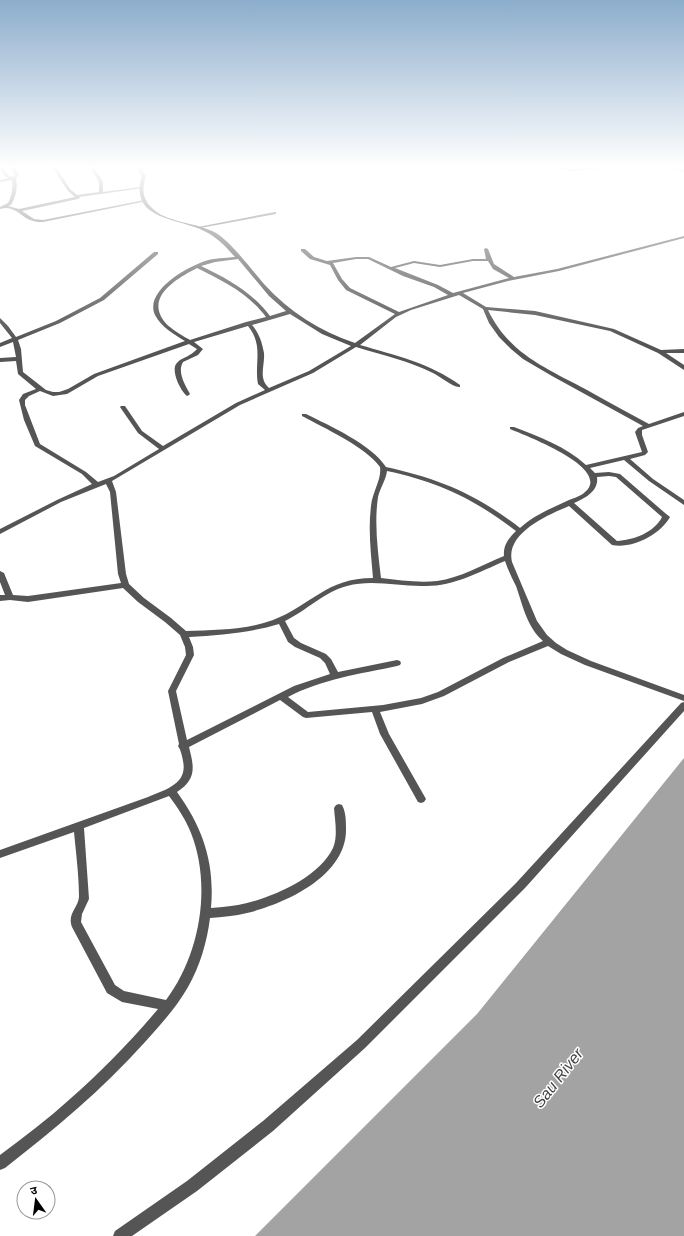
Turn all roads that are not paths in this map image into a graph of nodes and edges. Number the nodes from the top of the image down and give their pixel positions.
1 (192, 225) edge
2 (212, 225) edge
3 (200, 227) junction
4 (684, 237) edge
5 (486, 249) dead end
6 (303, 250) dead end
7 (156, 252) dead end
8 (238, 258) junction
9 (488, 260) junction
10 (329, 262) junction
11 (197, 266) junction
12 (391, 268) junction
13 (514, 278) junction
14 (459, 293) junction
15 (452, 295) junction
16 (485, 308) junction
17 (290, 312) junction
18 (399, 314) junction
19 (269, 318) junction
20 (0, 320) edge
21 (248, 324) junction
22 (16, 339) junction
23 (188, 341) junction
24 (356, 345) junction
25 (0, 346) edge
26 (684, 351) edge
27 (660, 352) junction
28 (19, 358) junction
29 (0, 360) edge
30 (684, 368) edge
31 (458, 386) dead end
32 (40, 389) junction
33 (269, 391) junction
34 (187, 394) dead end
35 (123, 407) dead end
36 (684, 414) edge
37 (304, 415) dead end
38 (648, 426) junction
39 (512, 428) dead end
40 (163, 449) junction
41 (626, 459) junction
42 (585, 467) junction
43 (383, 468) junction
44 (593, 475) junction
45 (108, 480) junction
46 (97, 485) junction
47 (570, 503) junction
48 (684, 503) edge
49 (520, 531) junction
50 (0, 532) edge
51 (507, 557) junction
52 (0, 573) edge
53 (377, 580) junction
54 (125, 585) junction
55 (10, 596) junction
56 (0, 598) edge
57 (281, 620) junction
58 (184, 634) junction
59 (549, 642) junction
60 (397, 663) dead end
61 (335, 676) junction
62 (281, 696) junction
63 (684, 698) edge
64 (684, 705) edge
65 (375, 709) junction
66 (183, 746) junction
67 (171, 791) junction
68 (421, 799) dead end
69 (339, 808) dead end
70 (78, 826) junction
71 (0, 854) edge
72 (204, 914) junction
73 (170, 1006) junction
74 (0, 1164) edge
75 (120, 1236) edge

1 - 3 street
2 - 3 street
3 - 8 street
4 - 13 street
5 - 9 street
6 - 10 street
7 - 22 street
8 - 11 street
8 - 17 street
9 - 12 street
9 - 13 street
10 - 12 street
10 - 18 street
11 - 19 street
11 - 23 street
12 - 15 street
13 - 14 street
14 - 15 street
14 - 16 street
15 - 18 street
16 - 27 street
16 - 38 street
17 - 19 street
17 - 24 street
18 - 24 street
19 - 21 street
20 - 22 street
21 - 23 street
21 - 33 street
22 - 25 street
22 - 28 street
23 - 32 street
23 - 34 street
24 - 31 street
24 - 33 street
26 - 27 street
27 - 30 street
28 - 29 street
28 - 32 street
32 - 46 street
33 - 40 street
35 - 40 street
36 - 38 street
37 - 43 street
38 - 41 street
39 - 42 street
40 - 45 street
41 - 42 street
41 - 48 street
42 - 44 street
43 - 49 street
43 - 53 street
44 - 47 street
44 - 47 street
45 - 46 street
45 - 54 street
46 - 50 street
47 - 49 street
49 - 51 street
51 - 53 street
51 - 59 street
52 - 55 street
53 - 57 street
54 - 55 street
54 - 58 street
55 - 56 street
57 - 58 street
57 - 61 street
58 - 66 street
59 - 63 street
59 - 65 street
60 - 61 street
61 - 62 street
62 - 65 street
62 - 66 street
64 - 75 street
65 - 68 street
66 - 67 street
67 - 70 street
67 - 72 street
69 - 72 street
70 - 71 street
70 - 73 street
72 - 73 street
73 - 74 street

